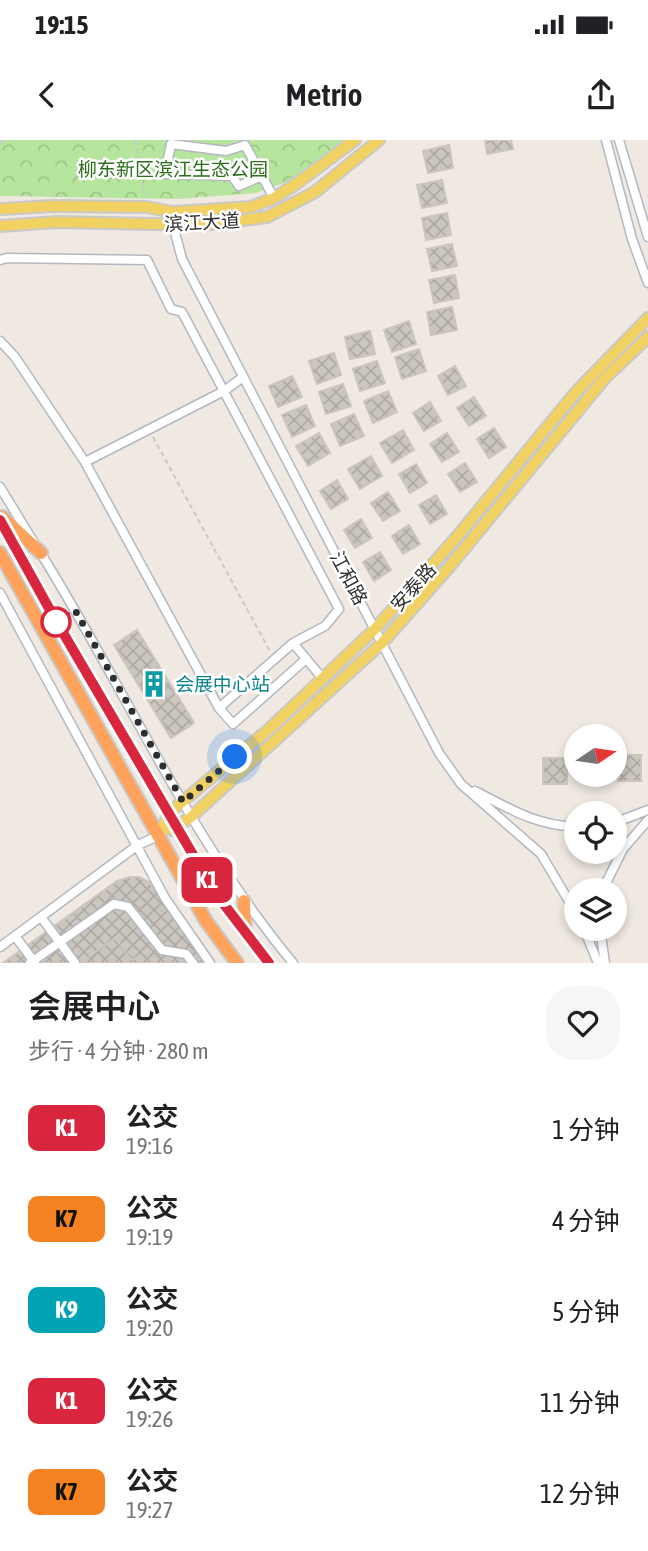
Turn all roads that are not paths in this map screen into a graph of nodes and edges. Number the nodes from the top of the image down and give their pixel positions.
1 (355, 140) edge
2 (379, 140) edge
3 (606, 140) edge
4 (619, 140) edge
5 (262, 176) junction
6 (274, 198) junction
7 (0, 209) edge
8 (172, 212) junction
9 (173, 225) junction
10 (0, 226) edge
11 (648, 237) edge
12 (0, 260) edge
13 (648, 283) edge
14 (648, 318) edge
15 (648, 337) edge
16 (0, 341) edge
17 (243, 377) junction
18 (224, 391) junction
19 (85, 462) junction
20 (0, 487) edge
21 (0, 518) edge
22 (41, 552) junction
23 (0, 554) edge
24 (0, 593) edge
25 (376, 628) junction
26 (383, 642) junction
27 (293, 643) junction
28 (306, 659) junction
29 (323, 679) junction
30 (219, 708) junction
31 (461, 784) junction
32 (183, 802) junction
33 (648, 810) edge
34 (169, 813) junction
35 (191, 817) junction
36 (627, 818) edge
37 (648, 820) edge
38 (564, 826) edge
39 (177, 827) junction
40 (160, 835) junction
41 (138, 845) junction
42 (608, 878) edge
43 (564, 893) edge
44 (244, 901) junction
45 (41, 917) junction
46 (245, 933) junction
47 (15, 936) junction
48 (59, 941) junction
49 (589, 941) edge
50 (602, 941) edge
51 (0, 947) edge
52 (32, 962) edge
53 (75, 963) edge
54 (193, 963) edge
55 (210, 963) edge
56 (237, 963) edge
57 (269, 963) edge
58 (293, 963) edge
59 (598, 963) edge
60 (605, 963) edge

1 - 6 main road, 滨江大道
2 - 9 main road, 滨江大道
3 - 13 street
4 - 11 street
5 - 5 street
5 - 6 street
6 - 8 main road, 滨江大道
7 - 8 main road, 滨江大道
8 - 9 street, 江和路
9 - 10 main road, 滨江大道
9 - 17 street, 江和路
12 - 18 street
14 - 25 main road, 安泰路
15 - 26 main road, 安泰路
16 - 19 street
17 - 18 street
17 - 25 street, 江和路
18 - 19 street
18 - 27 street
19 - 30 street
20 - 22 street
21 - 22 highway
21 - 34 highway
22 - 32 street
23 - 40 highway
24 - 41 street
25 - 26 street, 江和路
25 - 29 main road, 安泰路
26 - 31 street, 江和路
26 - 35 main road, 安泰路
27 - 28 street
27 - 30 street
28 - 29 street
28 - 30 street
29 - 32 main road, 安泰路
31 - 38 street
31 - 43 street, 江和路
32 - 34 main road, 安泰路
32 - 35 street
33 - 36 street
34 - 39 highway
34 - 40 main road, 安泰路
35 - 39 main road, 安泰路
35 - 44 street
37 - 42 street
39 - 40 main road, 安泰路
39 - 46 highway
40 - 41 street, 安泰路
40 - 56 highway
41 - 45 street, 安泰路
41 - 55 street
44 - 46 highway
44 - 58 street
45 - 47 street, 安泰路
45 - 48 street
46 - 57 highway
47 - 51 street, 安泰路
47 - 52 street
48 - 52 street
48 - 53 street
48 - 54 street
49 - 59 street
50 - 60 street

